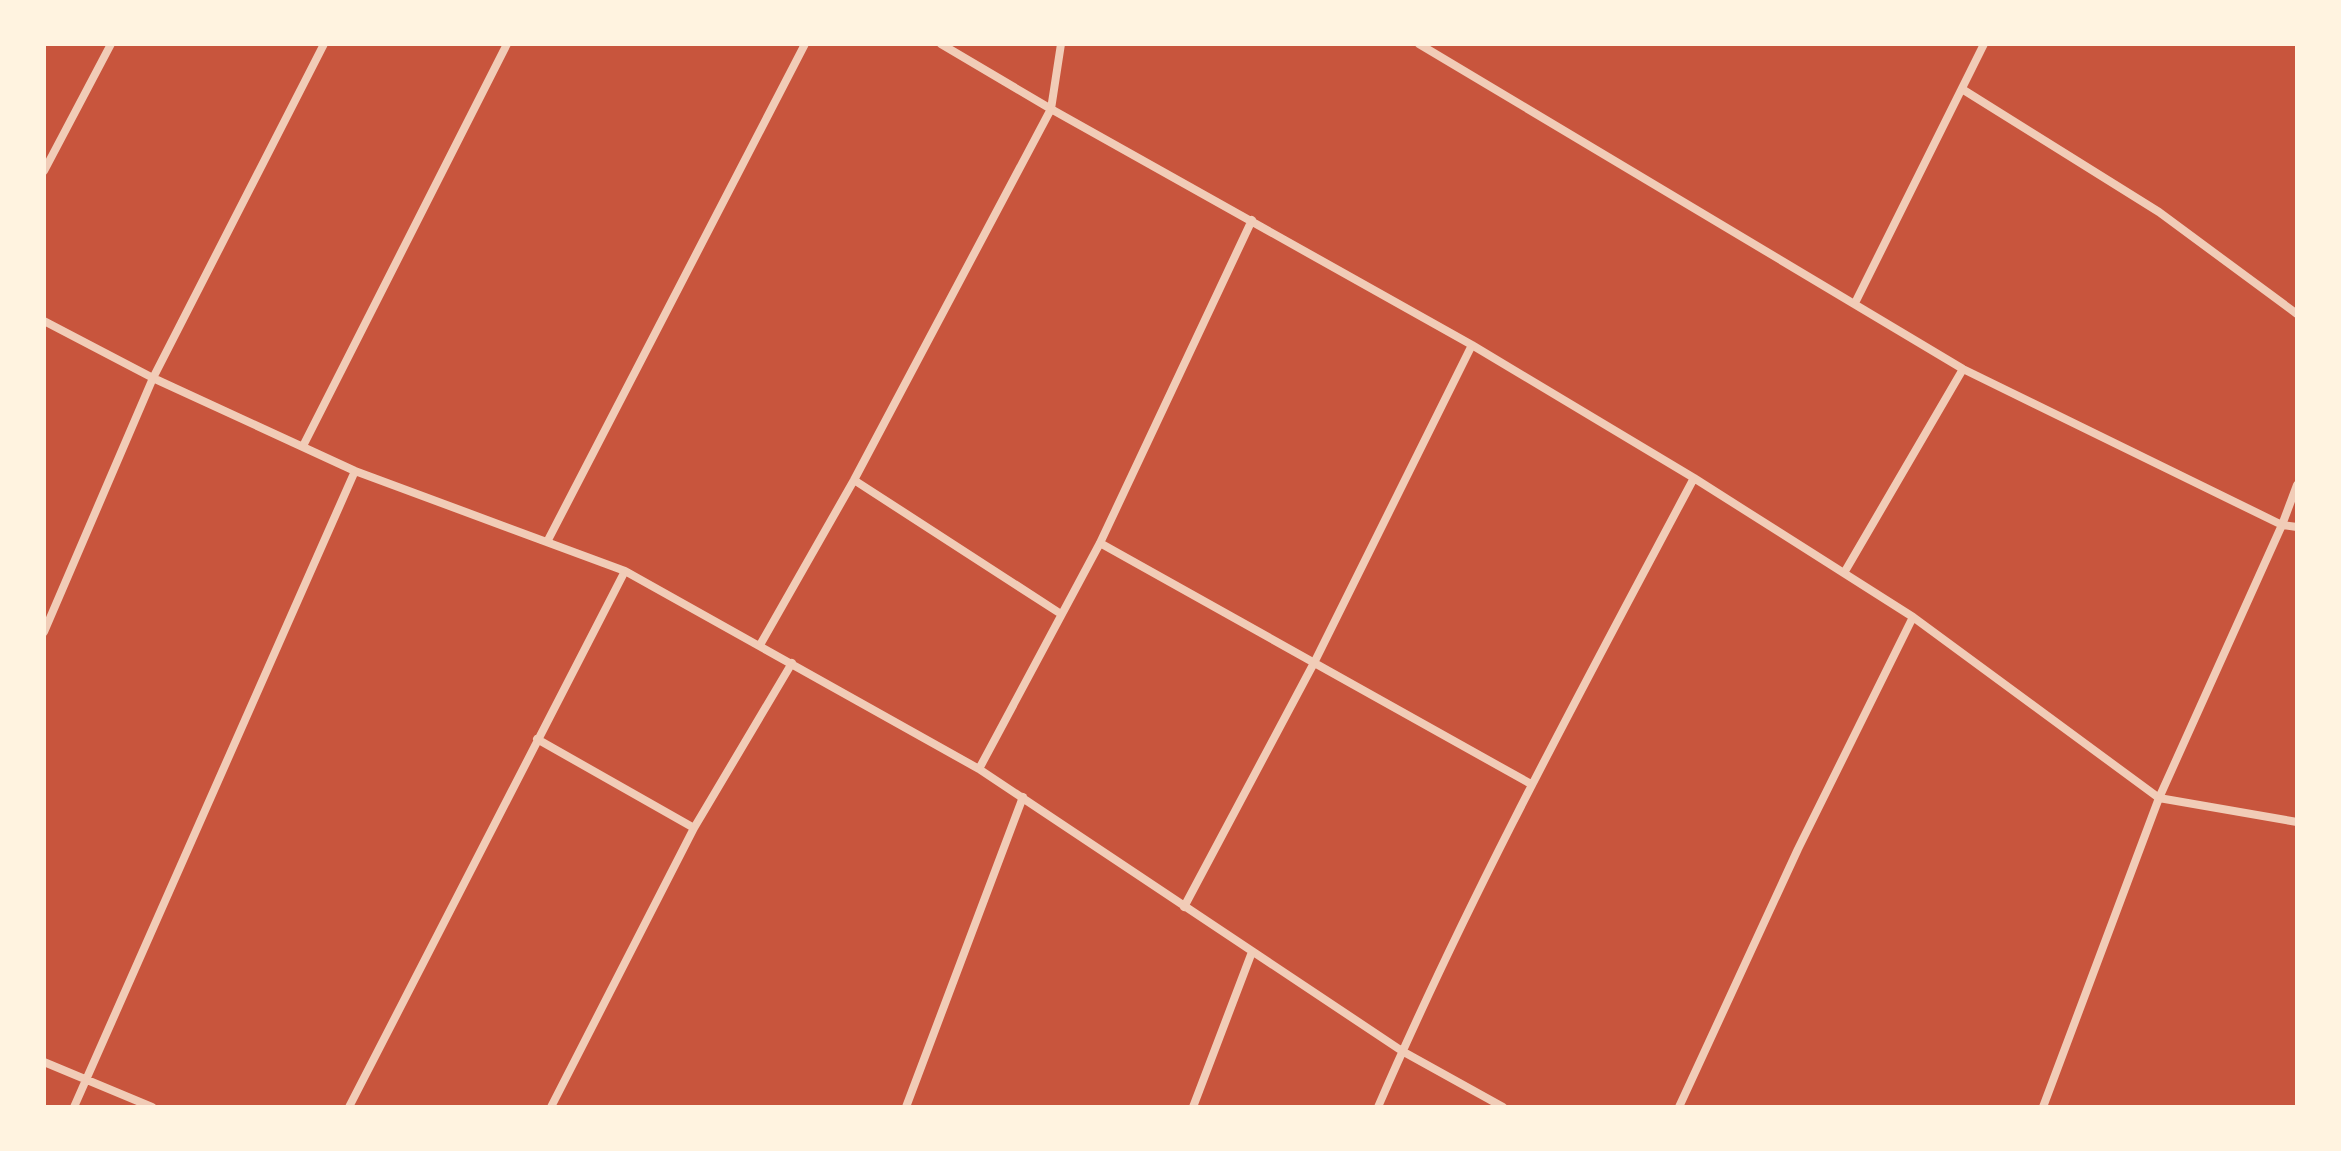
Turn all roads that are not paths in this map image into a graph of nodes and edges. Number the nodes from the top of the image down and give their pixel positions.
1 (111, 44) edge
2 (324, 44) edge
3 (507, 44) edge
4 (805, 44) edge
5 (941, 44) edge
6 (1061, 44) edge
7 (1419, 44) edge
8 (1984, 44) edge
9 (1962, 89) junction
10 (1051, 109) junction
11 (44, 171) edge
12 (1252, 220) junction
13 (1855, 303) junction
14 (2297, 314) edge
15 (44, 321) edge
16 (1472, 345) junction
17 (1963, 369) junction
18 (153, 378) junction
19 (303, 446) junction
20 (355, 471) junction
21 (1694, 478) junction
22 (854, 480) junction
23 (2297, 485) edge
24 (2282, 525) junction
25 (2297, 527) edge
26 (547, 542) junction
27 (1100, 543) junction
28 (625, 571) junction
29 (1844, 573) junction
30 (1061, 614) junction
31 (1913, 617) junction
32 (44, 632) edge
33 (760, 645) junction
34 (1315, 661) junction
35 (792, 663) junction
36 (537, 739) junction
37 (979, 769) junction
38 (1531, 784) junction
39 (1023, 797) junction
40 (2159, 798) junction
41 (2297, 822) edge
42 (694, 828) junction
43 (1184, 907) junction
44 (1252, 952) junction
45 (1402, 1051) junction
46 (44, 1062) edge
47 (85, 1079) junction
48 (74, 1107) edge
49 (152, 1107) edge
50 (349, 1107) edge
51 (551, 1107) edge
52 (906, 1107) edge
53 (1193, 1107) edge
54 (1378, 1107) edge
55 (1503, 1107) edge
56 (1679, 1107) edge
57 (2043, 1107) edge

1 - 11 street
2 - 18 street
3 - 19 street
4 - 26 street
5 - 10 street
6 - 10 street
7 - 13 street
8 - 9 street
9 - 13 street
9 - 14 street
10 - 12 street
10 - 22 street
12 - 16 street
12 - 27 street
13 - 17 street
15 - 18 street
16 - 21 street
16 - 34 street
17 - 24 street
17 - 29 street
18 - 19 street
18 - 32 street
19 - 20 street
20 - 26 street
20 - 47 street
21 - 29 street
21 - 38 street
22 - 30 street
22 - 33 street
23 - 24 street
24 - 25 street
24 - 40 street
26 - 28 street
27 - 30 street
27 - 34 street
28 - 33 street
28 - 36 street
29 - 31 street
30 - 37 street
31 - 40 street
31 - 56 street
33 - 35 street
34 - 38 street
34 - 43 street
35 - 37 street
35 - 42 street
36 - 42 street
36 - 50 street
37 - 39 street
38 - 45 street
39 - 43 street
39 - 52 street
40 - 41 street
40 - 57 street
42 - 51 street
43 - 44 street
44 - 45 street
44 - 53 street
45 - 54 street
45 - 55 street
46 - 47 street
47 - 48 street
47 - 49 street

